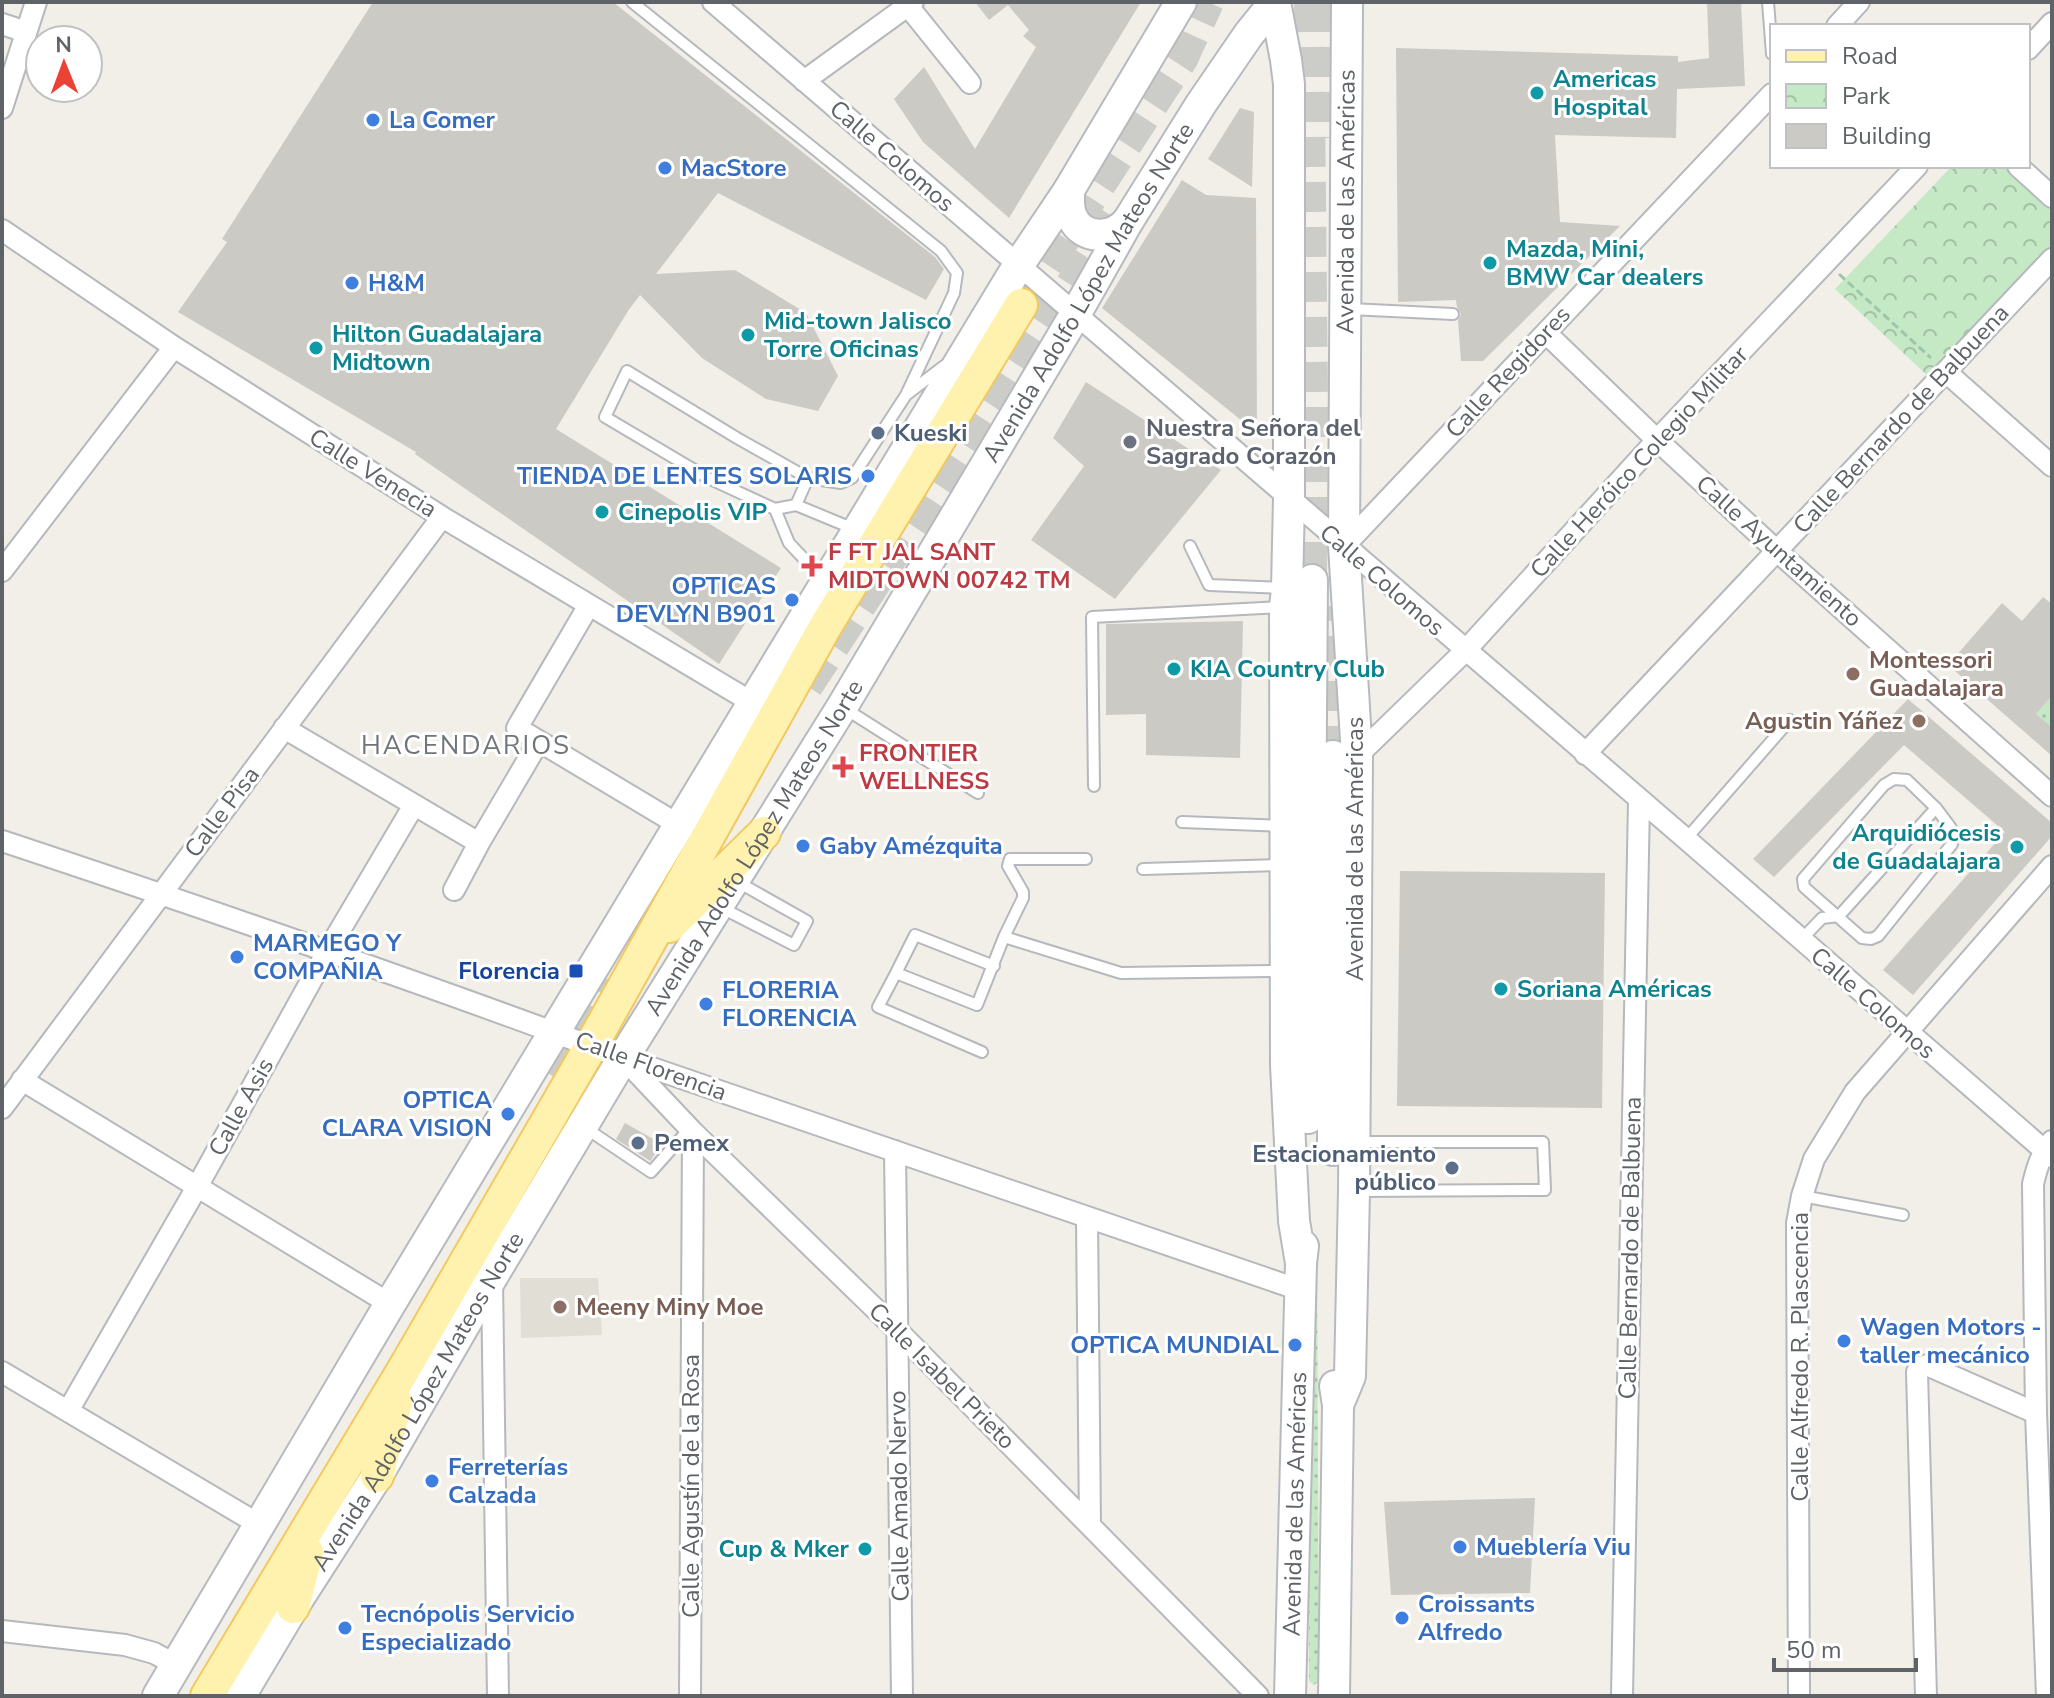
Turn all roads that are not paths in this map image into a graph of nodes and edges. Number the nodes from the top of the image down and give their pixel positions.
1 (36, 2) edge
2 (632, 2) edge
3 (713, 2) edge
4 (1181, 2) edge
5 (1275, 2) edge
6 (1347, 2) edge
7 (1768, 2) edge
8 (1859, 2) edge
9 (910, 4) edge
10 (2052, 23) edge
11 (2, 24) edge
12 (29, 24) edge
13 (1839, 24) edge
14 (1770, 28) edge
15 (24, 31) edge
16 (24, 38) edge
17 (2030, 47) edge
18 (804, 81) junction
19 (970, 83) dead end
20 (1770, 96) edge
21 (2, 108) edge
22 (1915, 168) edge
23 (2020, 168) edge
24 (1069, 190) junction
25 (2052, 197) edge
26 (1128, 221) junction
27 (2, 230) edge
28 (2052, 259) edge
29 (1018, 266) junction
30 (1021, 305) tunnel mouth
31 (1344, 308) junction
32 (1453, 314) dead end
33 (1075, 315) junction
34 (1546, 333) junction
35 (174, 347) junction
36 (968, 348) junction
37 (1946, 372) junction
38 (906, 395) junction
39 (1657, 440) junction
40 (2052, 466) edge
41 (808, 478) junction
42 (1289, 499) junction
43 (796, 505) junction
44 (775, 509) junction
45 (442, 517) junction
46 (857, 530) junction
47 (1190, 546) dead end
48 (1344, 546) junction
49 (1777, 551) junction
50 (2, 571) edge
51 (826, 582) junction
52 (1295, 592) junction
53 (589, 605) junction
54 (1465, 651) junction
55 (753, 703) junction
56 (842, 707) junction
57 (1790, 720) dead end
58 (284, 728) junction
59 (539, 741) junction
60 (1585, 754) junction
61 (1345, 756) junction
62 (1094, 786) dead end
63 (978, 793) dead end
64 (2052, 796) edge
65 (1639, 801) junction
66 (414, 805) junction
67 (1936, 808) junction
68 (1182, 822) dead end
69 (679, 825) junction
70 (1286, 826) junction
71 (764, 833) junction
72 (1686, 839) junction
73 (2, 841) edge
74 (479, 843) junction
75 (1086, 859) dead end
76 (1287, 865) junction
77 (2052, 866) edge
78 (1143, 869) dead end
79 (735, 880) junction
80 (454, 890) dead end
81 (161, 894) junction
82 (1824, 903) junction
83 (719, 906) junction
84 (1839, 916) junction
85 (1822, 918) junction
86 (1004, 937) junction
87 (1801, 940) junction
88 (644, 950) junction
89 (327, 952) junction
90 (994, 966) junction
91 (1287, 971) junction
92 (896, 973) junction
93 (555, 1031) junction
94 (1907, 1032) junction
95 (591, 1046) junction
96 (982, 1052) dead end
97 (623, 1058) junction
98 (551, 1075) tunnel mouth
99 (22, 1080) junction
100 (2, 1108) edge
101 (583, 1126) junction
102 (692, 1130) junction
103 (1354, 1142) junction
104 (2049, 1150) edge
105 (895, 1151) junction
106 (197, 1187) junction
107 (1354, 1191) junction
108 (1802, 1196) junction
109 (1903, 1215) dead end
110 (1087, 1218) junction
111 (1301, 1276) junction
112 (492, 1277) junction
113 (390, 1304) junction
114 (897, 1330) junction
115 (404, 1369) junction
116 (2, 1372) edge
117 (1338, 1405) junction
118 (68, 1411) junction
119 (2040, 1414) junction
120 (377, 1476) junction
121 (316, 1515) junction
122 (260, 1525) junction
123 (1090, 1525) junction
124 (293, 1607) junction
125 (4, 1635) edge
126 (263, 1656) joint
127 (207, 1686) edge
128 (158, 1696) edge
129 (498, 1696) edge
130 (690, 1696) edge
131 (902, 1696) edge
132 (1258, 1696) edge
133 (1290, 1696) edge
134 (1334, 1696) edge
135 (1622, 1696) edge
136 (1799, 1696) edge
137 (1926, 1696) edge
138 (2047, 1696) edge

1 - 12 street
2 - 38 lane
3 - 18 street, Calle Colomos
4 - 24 main road, Avenida Adolfo López Mateos Norte
5 - 26 main road, Avenida Adolfo López Mateos Norte
5 - 42 main road, Avenida de las Américas
6 - 31 main road, Avenida de las Américas
7 - 14 lane
8 - 13 street
9 - 18 street
9 - 19 street
10 - 17 street
11 - 15 street
16 - 21 street
18 - 29 street, Calle Colomos
20 - 34 street, Calle Regidores
22 - 39 street, Calle Heróico Colegio Militar
23 - 25 street
24 - 26 main road
24 - 29 main road, Avenida Adolfo López Mateos Norte
26 - 33 main road, Avenida Adolfo López Mateos Norte
27 - 35 street, Calle Venecia
28 - 37 street, Calle Bernardo de Balbuena
29 - 33 street, Calle Colomos
29 - 36 main road, Avenida Adolfo López Mateos Norte
30 - 88 main road, Avenida Adolfo López Mateos Norte
31 - 32 lane
31 - 48 main road, Avenida de las Américas
33 - 42 street, Calle Colomos
33 - 56 main road, Avenida Adolfo López Mateos Norte
34 - 39 street, Calle Ayuntamiento
34 - 48 street, Calle Regidores
35 - 45 street, Calle Venecia
35 - 50 street
36 - 38 lane
36 - 46 main road, Avenida Adolfo López Mateos Norte
37 - 40 street
37 - 49 street, Calle Bernardo de Balbuena
38 - 41 lane
39 - 49 street, Calle Ayuntamiento
39 - 54 street, Calle Heróico Colegio Militar
41 - 43 lane
41 - 44 lane
42 - 48 street, Calle Colomos
42 - 52 main road, Avenida de las Américas
43 - 44 lane
43 - 46 lane
44 - 51 lane
45 - 53 street, Calle Venecia
45 - 58 street, Calle Pisa
46 - 51 main road, Avenida Adolfo López Mateos Norte
47 - 52 lane
48 - 54 street, Calle Colomos
48 - 61 main road, Avenida de las Américas
49 - 60 street, Calle Bernardo de Balbuena
49 - 64 street, Calle Ayuntamiento
51 - 55 main road, Avenida Adolfo López Mateos Norte
52 - 62 lane
52 - 70 main road, Avenida de las Américas
52 - 111 main road, Avenida de las Américas
53 - 55 street, Calle Venecia
53 - 59 street
54 - 60 street, Calle Colomos
54 - 61 street, Calle Heróico Colegio Militar
55 - 69 main road, Avenida Adolfo López Mateos Norte
56 - 63 lane
56 - 71 main road, Avenida Adolfo López Mateos Norte
57 - 72 lane
58 - 66 street
58 - 81 street, Calle Pisa
59 - 69 street
59 - 74 street
60 - 65 street, Calle Colomos
61 - 103 main road, Avenida de las Américas
61 - 117 main road, Avenida de las Américas
65 - 72 street, Calle Colomos
65 - 135 street, Calle Bernardo de Balbuena
66 - 74 street
66 - 89 street, Calle Asis
67 - 82 lane
67 - 84 lane
67 - 84 lane
68 - 70 lane
69 - 93 main road, Avenida Adolfo López Mateos Norte
70 - 76 main road, Avenida de las Américas
71 - 79 main road, Avenida Adolfo López Mateos Norte
71 - 88 main road
72 - 87 street, Calle Colomos
73 - 81 street, Calle Florencia
74 - 80 street
75 - 86 lane
76 - 78 lane
76 - 91 main road, Avenida de las Américas
77 - 94 street, Calle Alfredo R. Plascencia
79 - 83 main road, Avenida Adolfo López Mateos Norte
79 - 83 lane
81 - 89 street, Calle Florencia
81 - 99 street, Calle Pisa
82 - 84 lane
82 - 85 lane
83 - 97 main road, Avenida Adolfo López Mateos Norte
84 - 85 lane
85 - 87 lane
86 - 90 lane
86 - 91 lane
87 - 94 street, Calle Colomos
88 - 95 main road, Avenida Adolfo López Mateos Norte
89 - 93 street, Calle Florencia
89 - 106 street, Calle Asis
90 - 92 lane
90 - 92 lane
91 - 111 main road, Avenida de las Américas
92 - 96 lane
93 - 95 street, Calle Florencia
93 - 113 main road, Avenida Adolfo López Mateos Norte
94 - 104 street, Calle Colomos
94 - 108 street, Calle Alfredo R. Plascencia
95 - 97 street, Calle Florencia
95 - 115 main road, Avenida Adolfo López Mateos Norte
97 - 101 main road, Avenida Adolfo López Mateos Norte
97 - 102 street, Calle Isabel Prieto
97 - 105 street, Calle Florencia
98 - 127 main road, Avenida Adolfo López Mateos Norte
99 - 100 street, Calle Pisa
99 - 106 street
101 - 102 lane
101 - 112 main road, Avenida Adolfo López Mateos Norte
102 - 114 street, Calle Isabel Prieto
102 - 130 street, Calle Agustín de la Rosa
103 - 107 main road, Avenida de las Américas
103 - 107 lane
104 - 119 street
105 - 110 street, Calle Florencia
105 - 114 street, Calle Amado Nervo
106 - 113 street
106 - 118 street, Calle Asis
107 - 117 main road, Avenida de las Américas
108 - 109 lane
108 - 136 street, Calle Alfredo R. Plascencia
110 - 111 street, Calle Florencia
110 - 123 street
111 - 133 main road, Avenida de las Américas
112 - 120 main road, Avenida Adolfo López Mateos Norte
112 - 129 street
113 - 122 main road, Avenida Adolfo López Mateos Norte
114 - 123 street, Calle Isabel Prieto
114 - 131 street, Calle Amado Nervo
115 - 120 main road
115 - 121 main road, Avenida Adolfo López Mateos Norte
116 - 118 street
117 - 134 main road, Avenida de las Américas
118 - 122 street
119 - 137 street
119 - 138 street
120 - 124 main road, Avenida Adolfo López Mateos Norte
121 - 124 main road
121 - 127 main road, Avenida Adolfo López Mateos Norte
122 - 127 main road, Avenida Adolfo López Mateos Norte
123 - 132 street, Calle Isabel Prieto
124 - 126 main road, Avenida Adolfo López Mateos Norte
125 - 127 street
126 - 127 main road
127 - 128 main road, Avenida Adolfo López Mateos Norte

